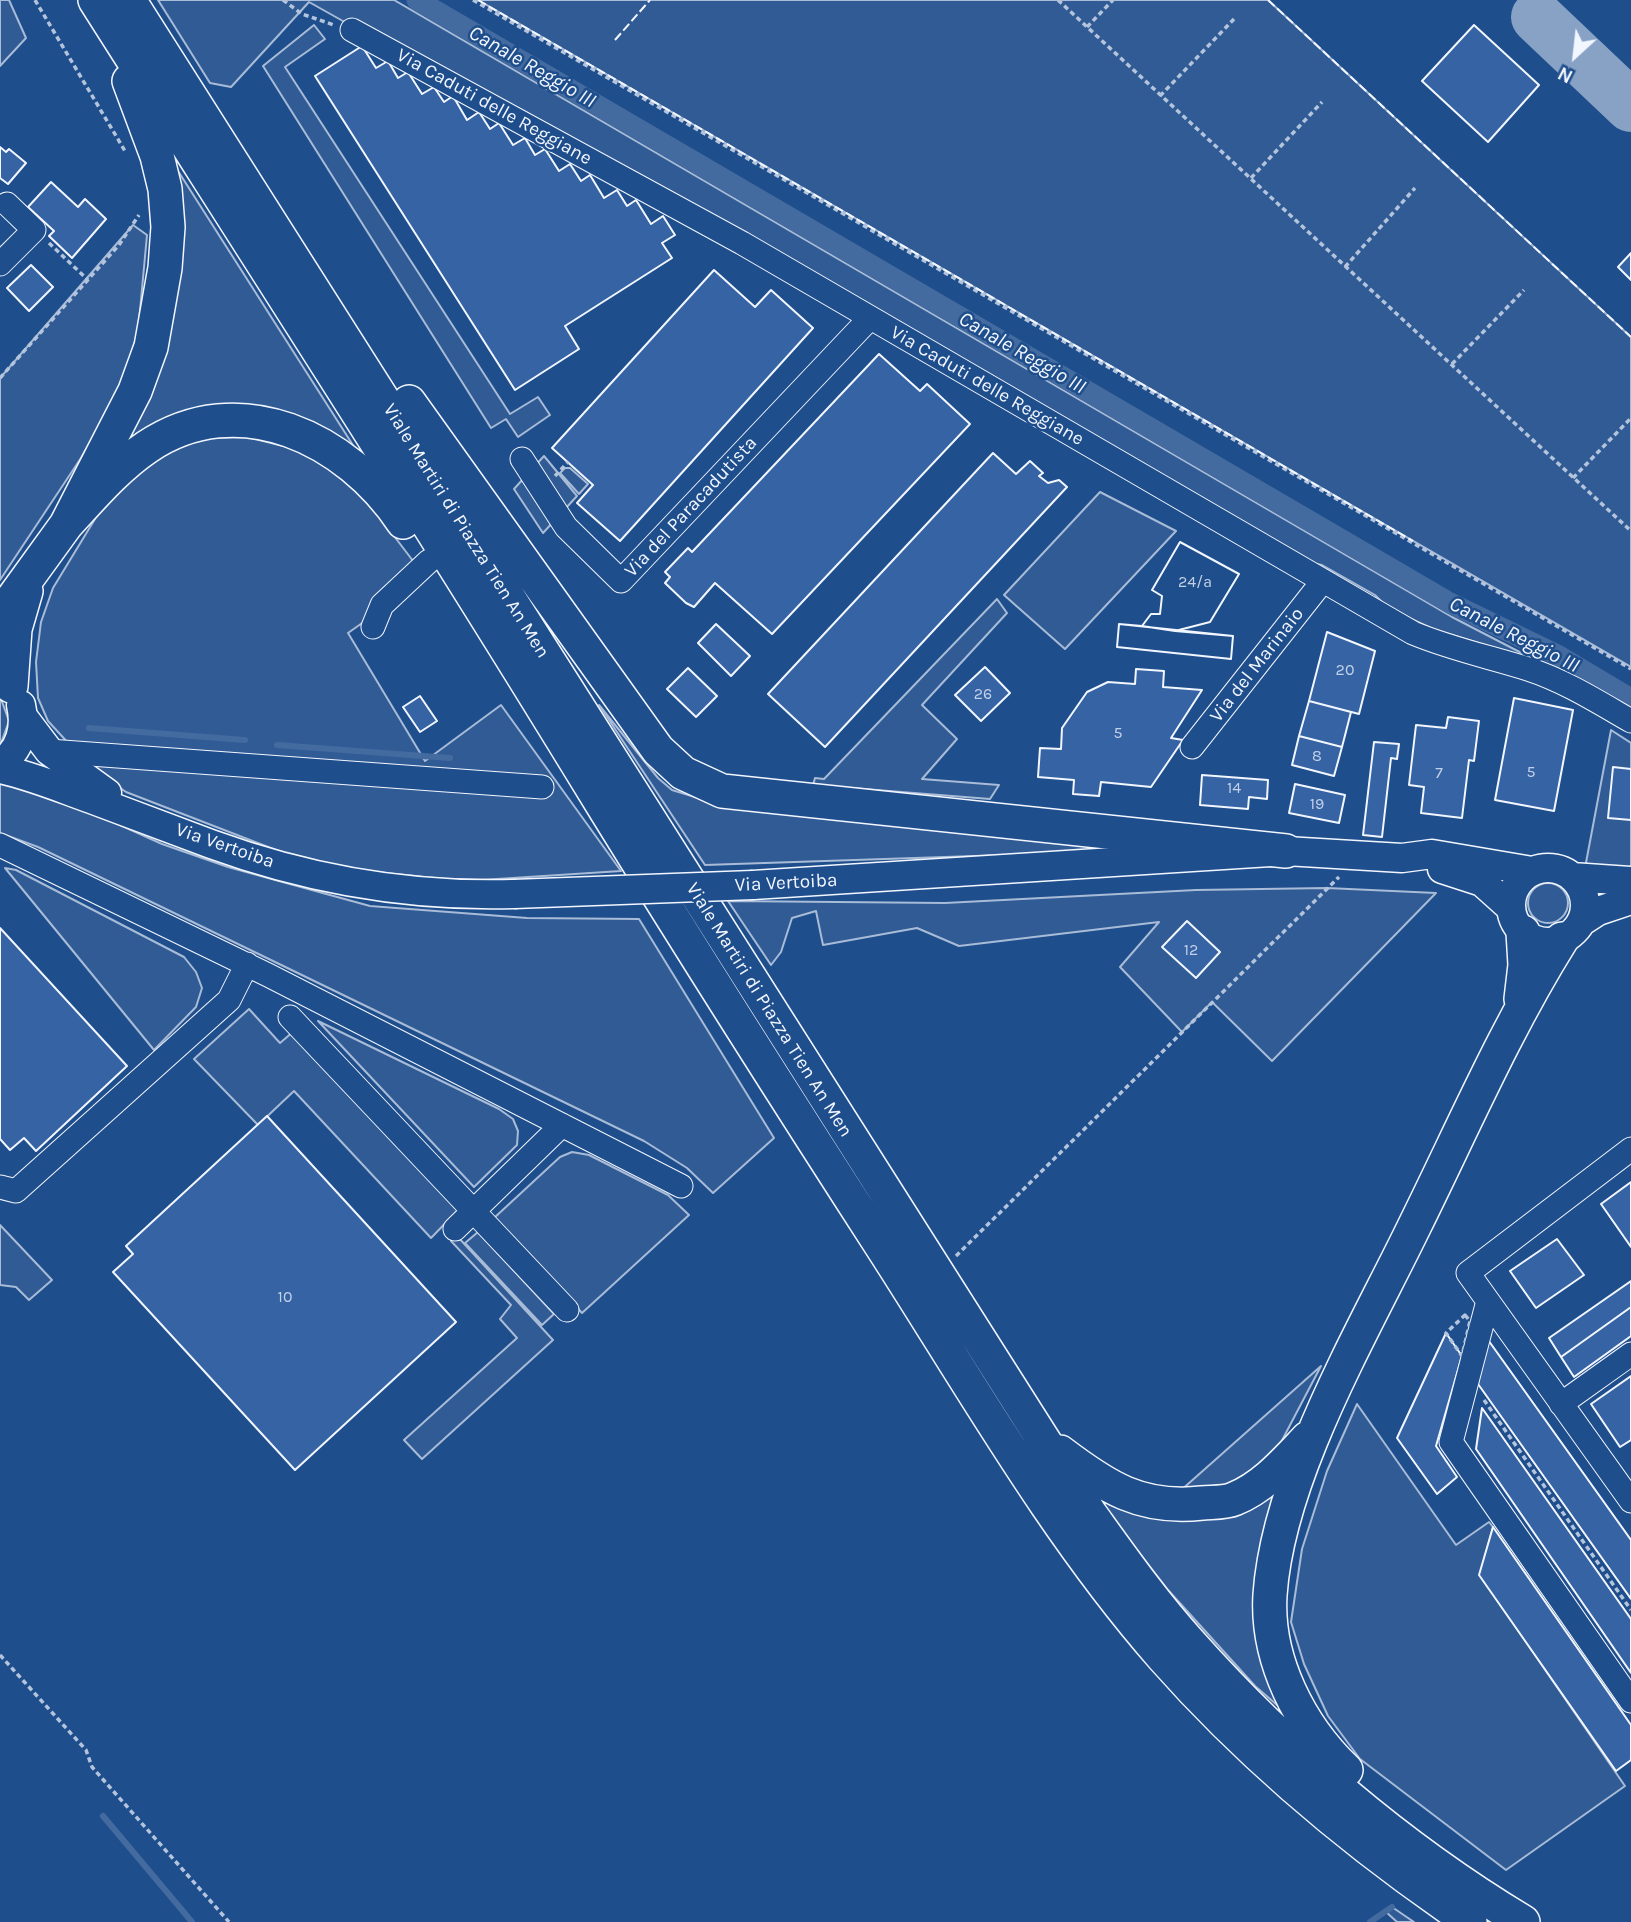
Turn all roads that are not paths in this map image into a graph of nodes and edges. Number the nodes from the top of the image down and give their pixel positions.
1 (95, 0) edge
2 (129, 0) edge
3 (352, 30) road end
4 (115, 32) junction
5 (7, 204) dead end
6 (280, 239) junction
7 (0, 264) edge
8 (870, 318) junction
9 (522, 459) dead end
10 (66, 525) junction
11 (429, 561) junction
12 (30, 579) junction
13 (1322, 582) junction
14 (0, 616) edge
15 (373, 627) dead end
16 (6, 681) edge
17 (24, 718) junction
18 (1631, 721) edge
19 (562, 738) junction
20 (1192, 747) dead end
21 (49, 751) junction
22 (0, 763) edge
23 (0, 769) edge
24 (542, 787) dead end
25 (139, 814) junction
26 (0, 845) edge
27 (1286, 851) junction
28 (1402, 858) junction
29 (1532, 871) junction
30 (1572, 877) junction
31 (1631, 881) edge
32 (1631, 900) edge
33 (1517, 920) junction
34 (1571, 930) junction
35 (247, 964) junction
36 (1519, 1012) junction
37 (290, 1017) dead end
38 (562, 1125) junction
39 (1631, 1149) edge
40 (681, 1186) dead end
41 (0, 1187) edge
42 (473, 1211) junction
43 (454, 1229) dead end
44 (1488, 1301) junction
45 (567, 1310) dead end
46 (1631, 1354) edge
47 (1561, 1404) junction
48 (1315, 1431) junction
49 (1041, 1437) junction
50 (1627, 1486) edge
51 (1631, 1701) edge
52 (1470, 1886) junction
53 (1470, 1922) edge
54 (1523, 1922) edge

1 - 4 highway, Viale Martiri di Piazza Tien An Men
2 - 6 highway, Viale Martiri di Piazza Tien An Men
3 - 8 street, Via Caduti delle Reggiane
4 - 10 highway
4 - 19 highway, Viale Martiri di Piazza Tien An Men
5 - 7 street
6 - 27 highway
6 - 49 highway, Viale Martiri di Piazza Tien An Men
8 - 9 street, Via del Paracadutista
8 - 13 street, Via Caduti delle Reggiane
10 - 11 highway
10 - 12 highway
11 - 15 street
11 - 19 highway
12 - 14 highway
12 - 16 highway
13 - 18 street, Via Caduti delle Reggiane
13 - 20 street, Via del Marinaio
16 - 17 main road, Via Vertoiba
17 - 21 main road, Via Vertoiba
17 - 22 main road
19 - 53 highway, Viale Martiri di Piazza Tien An Men
21 - 24 street
21 - 25 main road, Via Vertoiba
23 - 25 main road, Via Vertoiba
25 - 27 main road, Via Vertoiba, bridge
26 - 35 street
27 - 28 main road, Via Vertoiba
28 - 29 main road, Via Vertoiba
28 - 33 main road, Via Vertoiba
29 - 30 main road, Via Vertoiba
29 - 33 main road
30 - 31 main road, Via Vertoiba
30 - 34 main road
32 - 34 main road
33 - 34 main road, Via Vertoiba
33 - 36 highway
34 - 36 highway
35 - 38 street
35 - 41 street
36 - 48 highway
37 - 42 street
38 - 40 street
38 - 42 street
39 - 44 street
42 - 43 street
42 - 45 street
44 - 47 street
44 - 51 street
46 - 47 street
47 - 50 street
48 - 49 highway
48 - 52 highway
49 - 52 highway, Viale Martiri di Piazza Tien An Men
52 - 54 highway, Viale Martiri di Piazza Tien An Men

